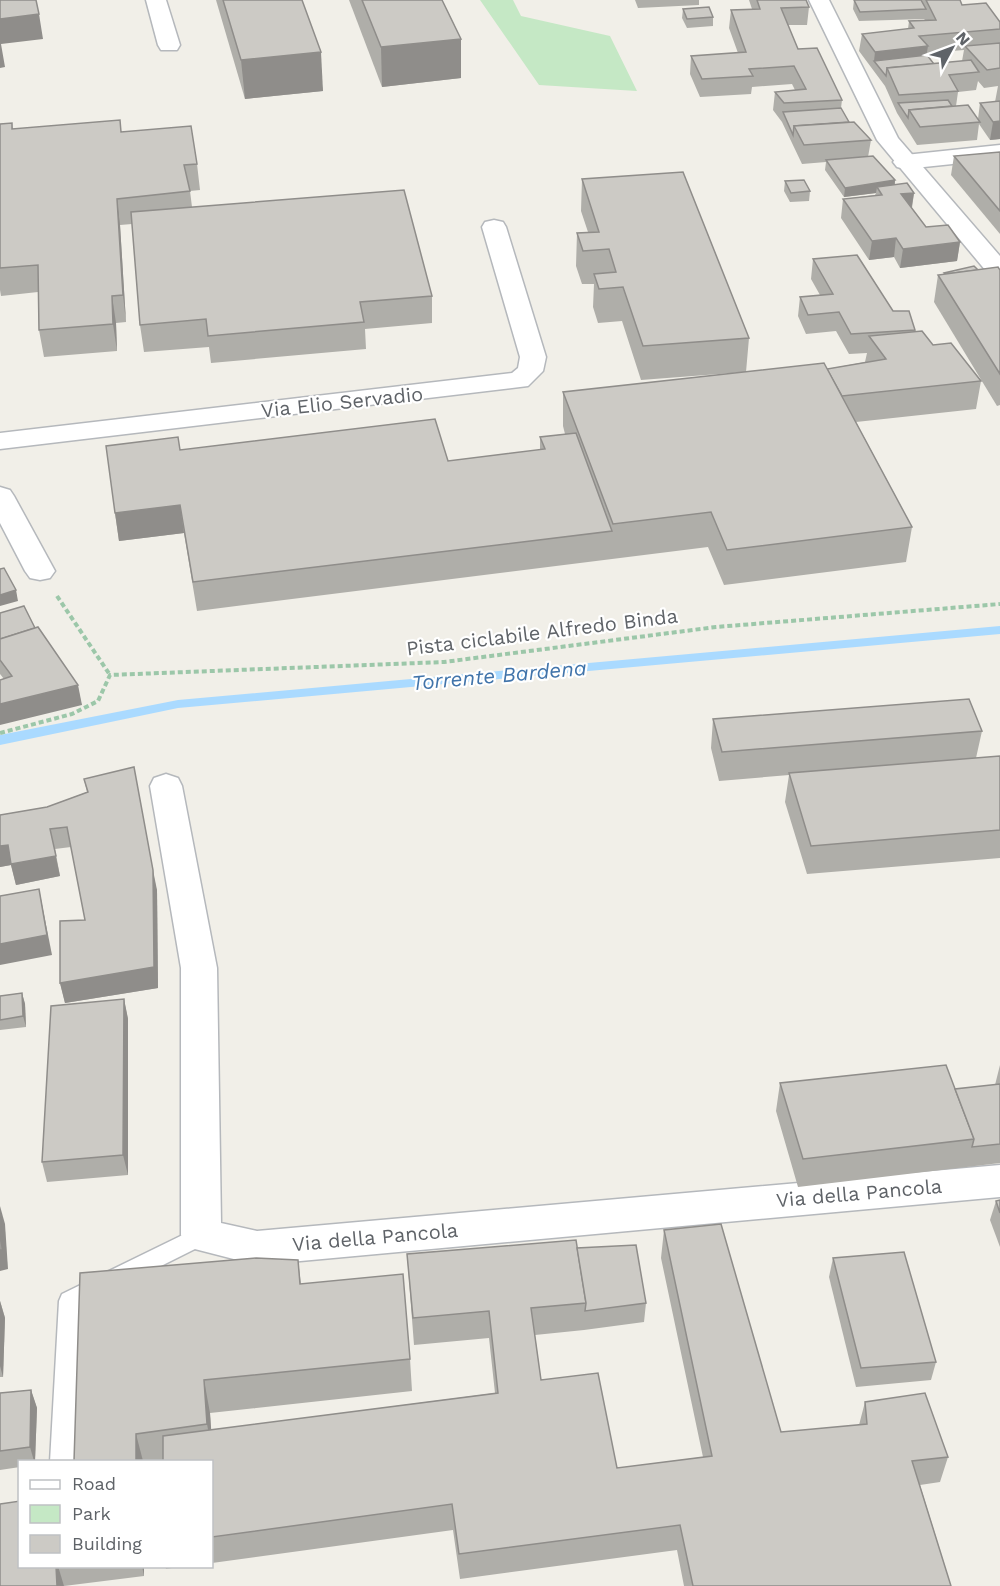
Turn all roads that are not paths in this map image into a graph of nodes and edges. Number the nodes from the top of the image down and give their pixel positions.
1 (156, 0) edge
2 (819, 0) edge
3 (169, 45) dead end
4 (1000, 152) edge
5 (905, 162) junction
6 (495, 227) dead end
7 (1000, 272) edge
8 (0, 441) edge
9 (0, 496) edge
10 (40, 571) road end
11 (166, 786) dead end
12 (1000, 1181) edge
13 (201, 1235) junction
14 (62, 1460) edge

1 - 3 street
2 - 5 street
4 - 5 street
5 - 7 street
6 - 8 street, Via Elio Servadio
9 - 10 street
11 - 13 street
12 - 13 street, Via della Pancola
13 - 14 lane

